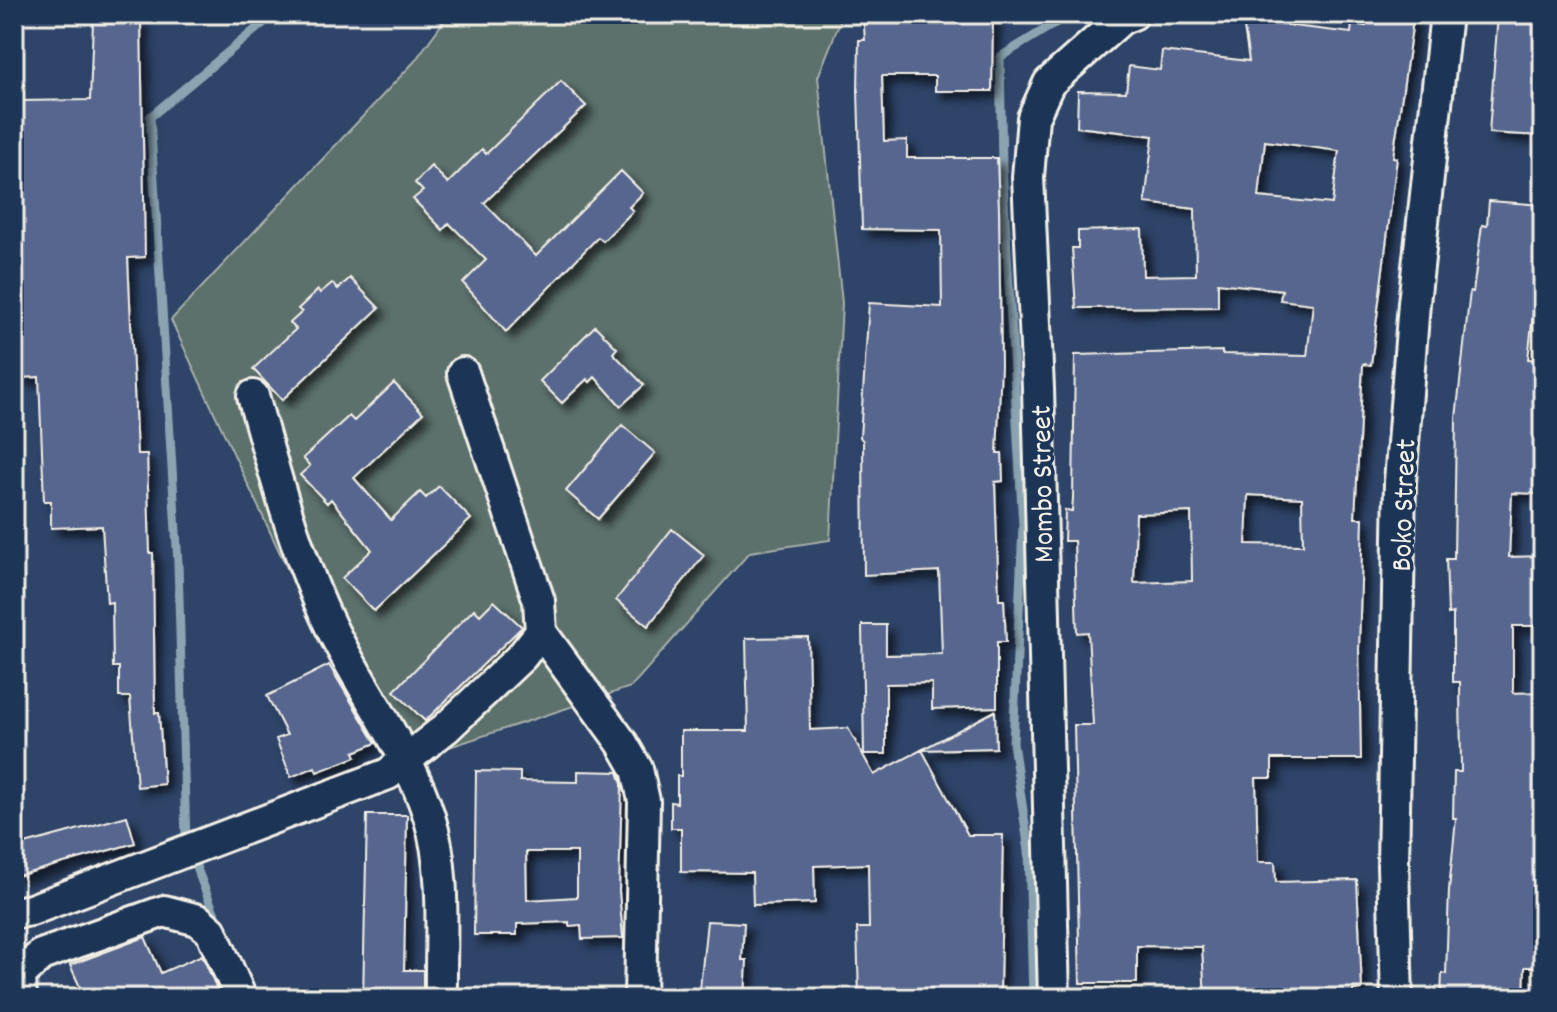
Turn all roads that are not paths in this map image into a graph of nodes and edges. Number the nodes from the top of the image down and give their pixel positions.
1 (1133, 14) edge
2 (1446, 14) edge
3 (463, 373) dead end
4 (253, 396) dead end
5 (541, 632) junction
6 (407, 759) junction
7 (14, 913) edge
8 (21, 998) edge
9 (241, 998) edge
10 (441, 998) edge
11 (640, 998) edge
12 (1054, 998) edge
13 (1397, 998) edge

1 - 12 street, Mombo Street
2 - 13 street, Boko Street
3 - 5 street
4 - 6 street
5 - 6 street
5 - 11 street
6 - 7 street
6 - 10 street
8 - 9 street

